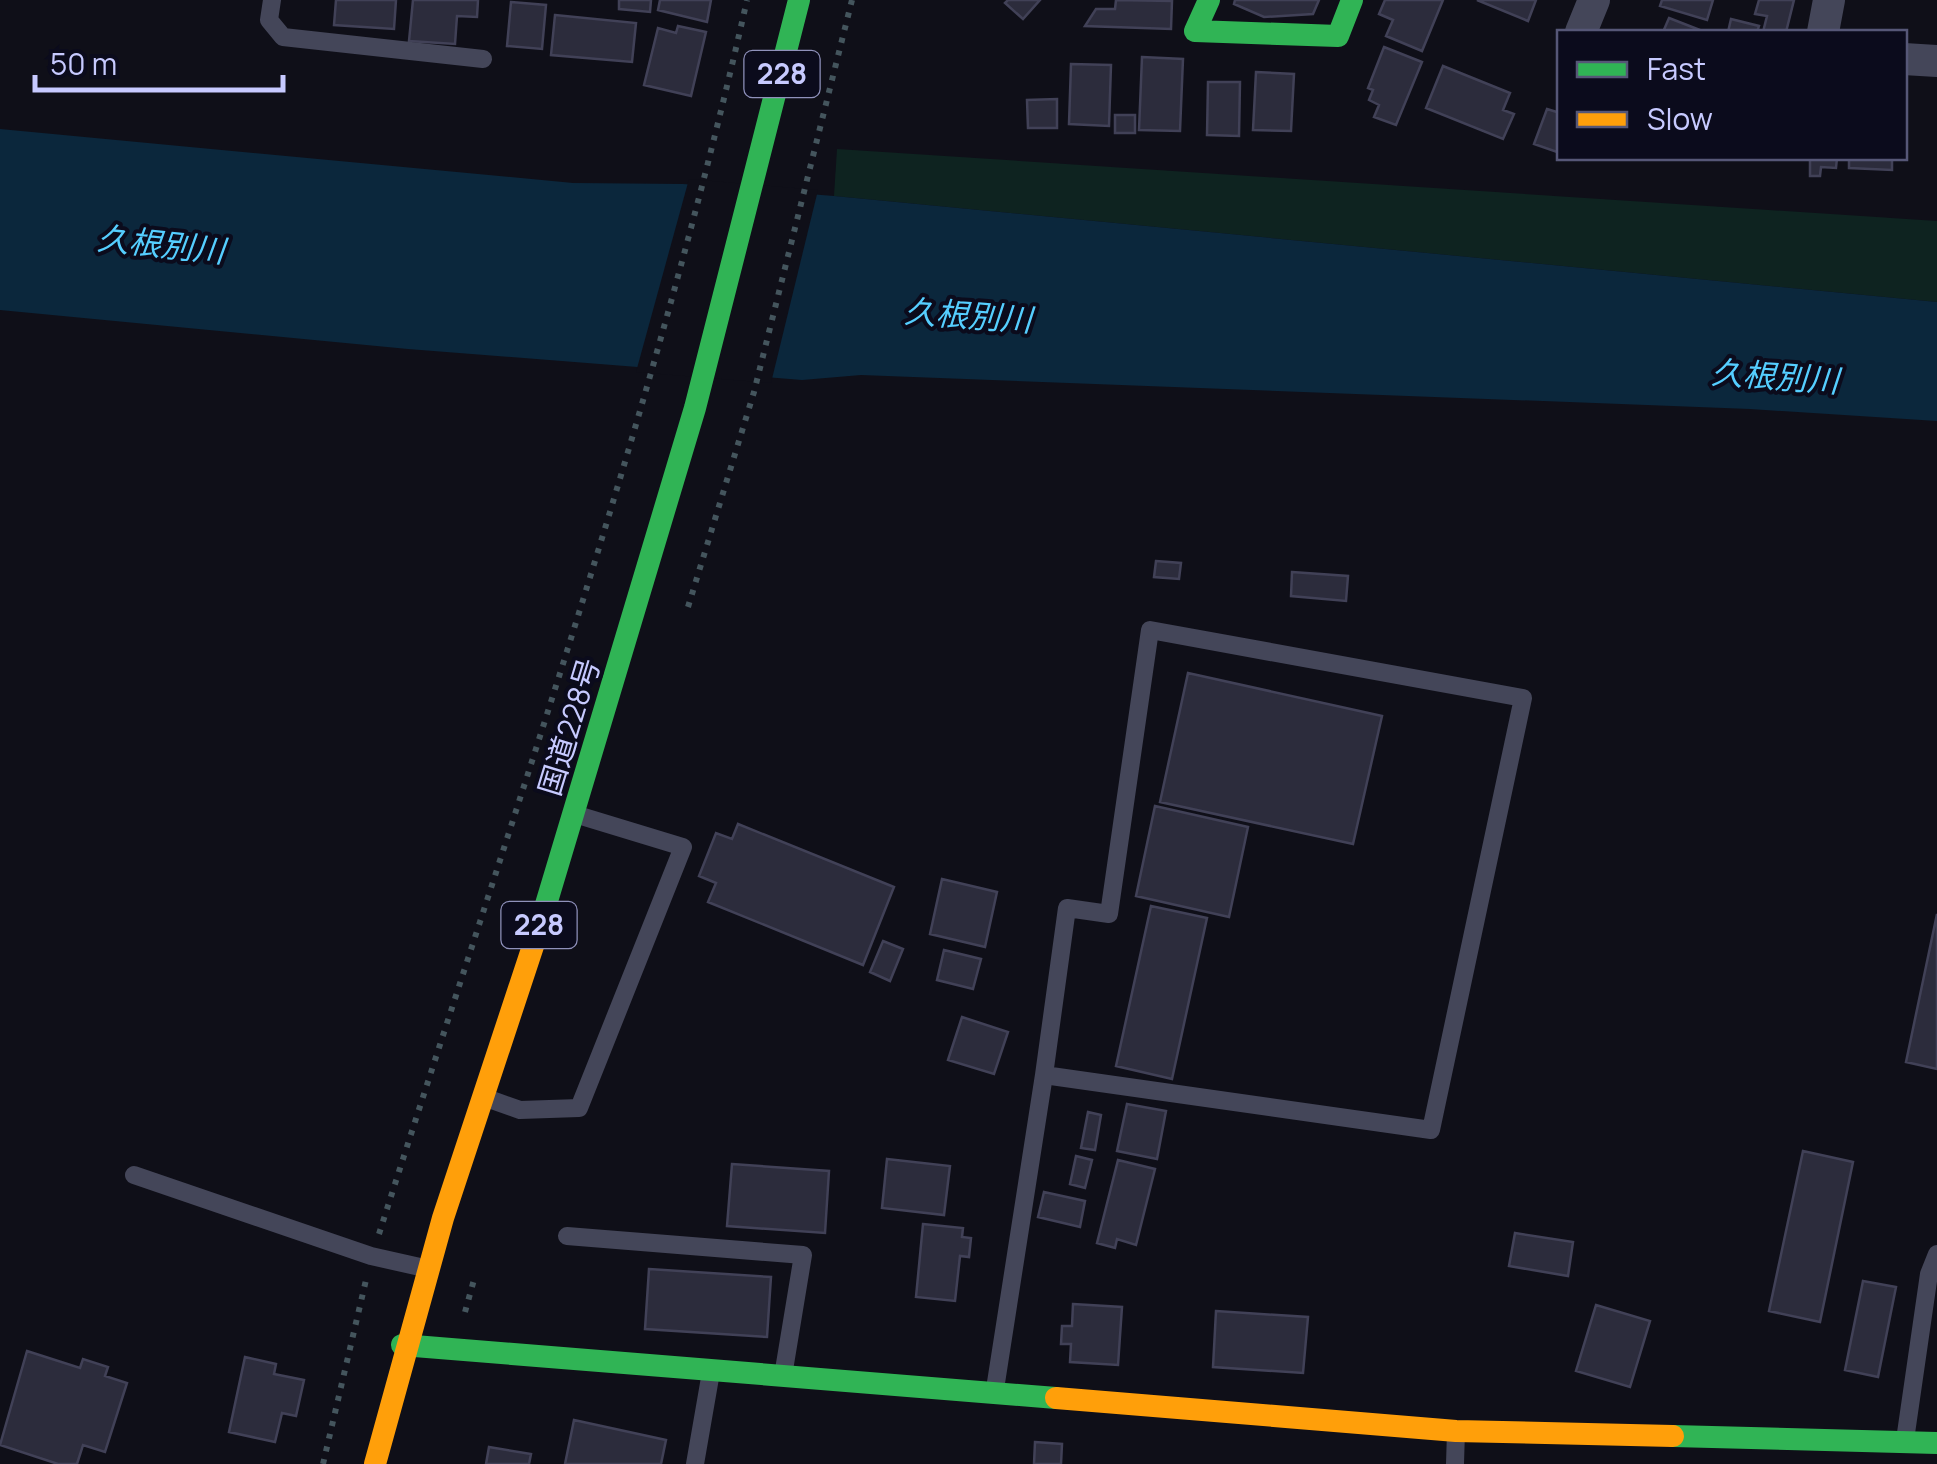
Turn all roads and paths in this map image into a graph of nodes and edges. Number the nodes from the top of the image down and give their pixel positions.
1 (272, 0) edge
2 (748, 0) edge
3 (799, 0) edge
4 (852, 0) edge
5 (1209, 0) edge
6 (1352, 0) edge
7 (1594, 0) edge
8 (1829, 0) edge
9 (1582, 30) edge
10 (1822, 30) edge
11 (483, 59) dead end
12 (1907, 59) edge
13 (1937, 61) edge
14 (754, 392) dead end
15 (576, 814) junction
16 (1044, 1075) junction
17 (482, 1097) junction
18 (134, 1175) dead end
19 (567, 1236) dead end
20 (1937, 1254) edge
21 (372, 1256) junction
22 (426, 1268) junction
23 (402, 1345) junction
24 (711, 1371) junction
25 (782, 1377) junction
26 (994, 1395) junction
27 (1456, 1431) junction
28 (1904, 1442) junction
29 (1937, 1443) edge
30 (323, 1464) edge
31 (375, 1464) edge
32 (695, 1464) edge
33 (1455, 1464) edge

1 - 11 lane
2 - 21 path
3 - 15 main road, 国道228号 / 228
4 - 14 path
5 - 6 main road
7 - 9 street
8 - 10 street
12 - 13 street
15 - 17 main road, 国道228号 / 228
15 - 17 lane
16 - 16 lane
16 - 26 lane
17 - 22 main road, 国道228号 / 228
18 - 21 lane
19 - 25 lane
20 - 28 lane
21 - 22 lane
21 - 30 path
22 - 23 main road, 国道228号 / 228
23 - 24 main road
23 - 31 main road, 国道228号 / 228
24 - 25 main road
24 - 32 lane
25 - 26 main road
26 - 27 main road
27 - 28 main road
27 - 33 lane
28 - 29 main road

